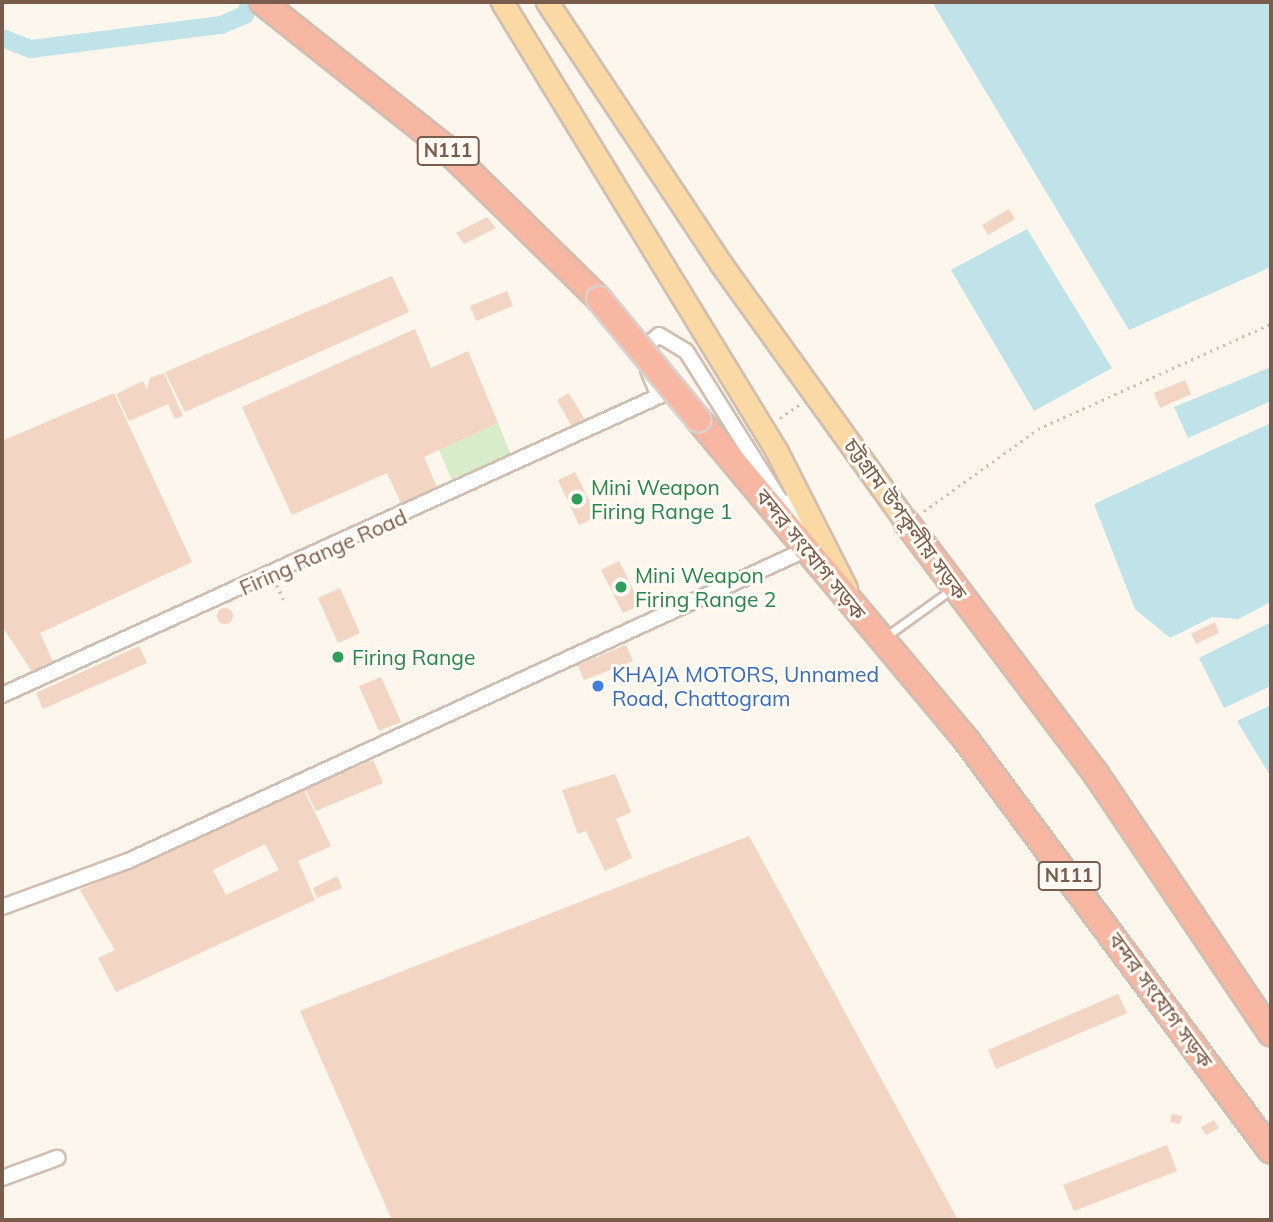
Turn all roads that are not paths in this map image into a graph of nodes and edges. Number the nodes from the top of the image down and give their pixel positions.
1 (262, 2) edge
2 (502, 2) edge
3 (547, 2) edge
4 (794, 483) junction
5 (783, 505) junction
6 (907, 523) joint
7 (814, 545) junction
8 (955, 587) junction
9 (881, 640) junction
10 (2, 695) edge
11 (2, 907) edge
12 (1271, 1032) edge
13 (1271, 1151) edge
14 (57, 1158) dead end
15 (2, 1178) edge

1 - 7 highway, বন্দর সংযোগ সড়ক / N111, bridge
2 - 4 main road
3 - 6 main road, চট্টগ্রাম উপকূলীয় সড়ক
4 - 5 street
4 - 7 main road
5 - 7 street
5 - 10 street, Firing Range Road
6 - 8 highway, চট্টগ্রাম উপকূলীয় সড়ক
7 - 9 highway, বন্দর সংযোগ সড়ক / N111
7 - 11 street
8 - 9 lane
8 - 12 highway, চট্টগ্রাম উপকূলীয় সড়ক
9 - 13 highway, বন্দর সংযোগ সড়ক / N111
14 - 15 street

